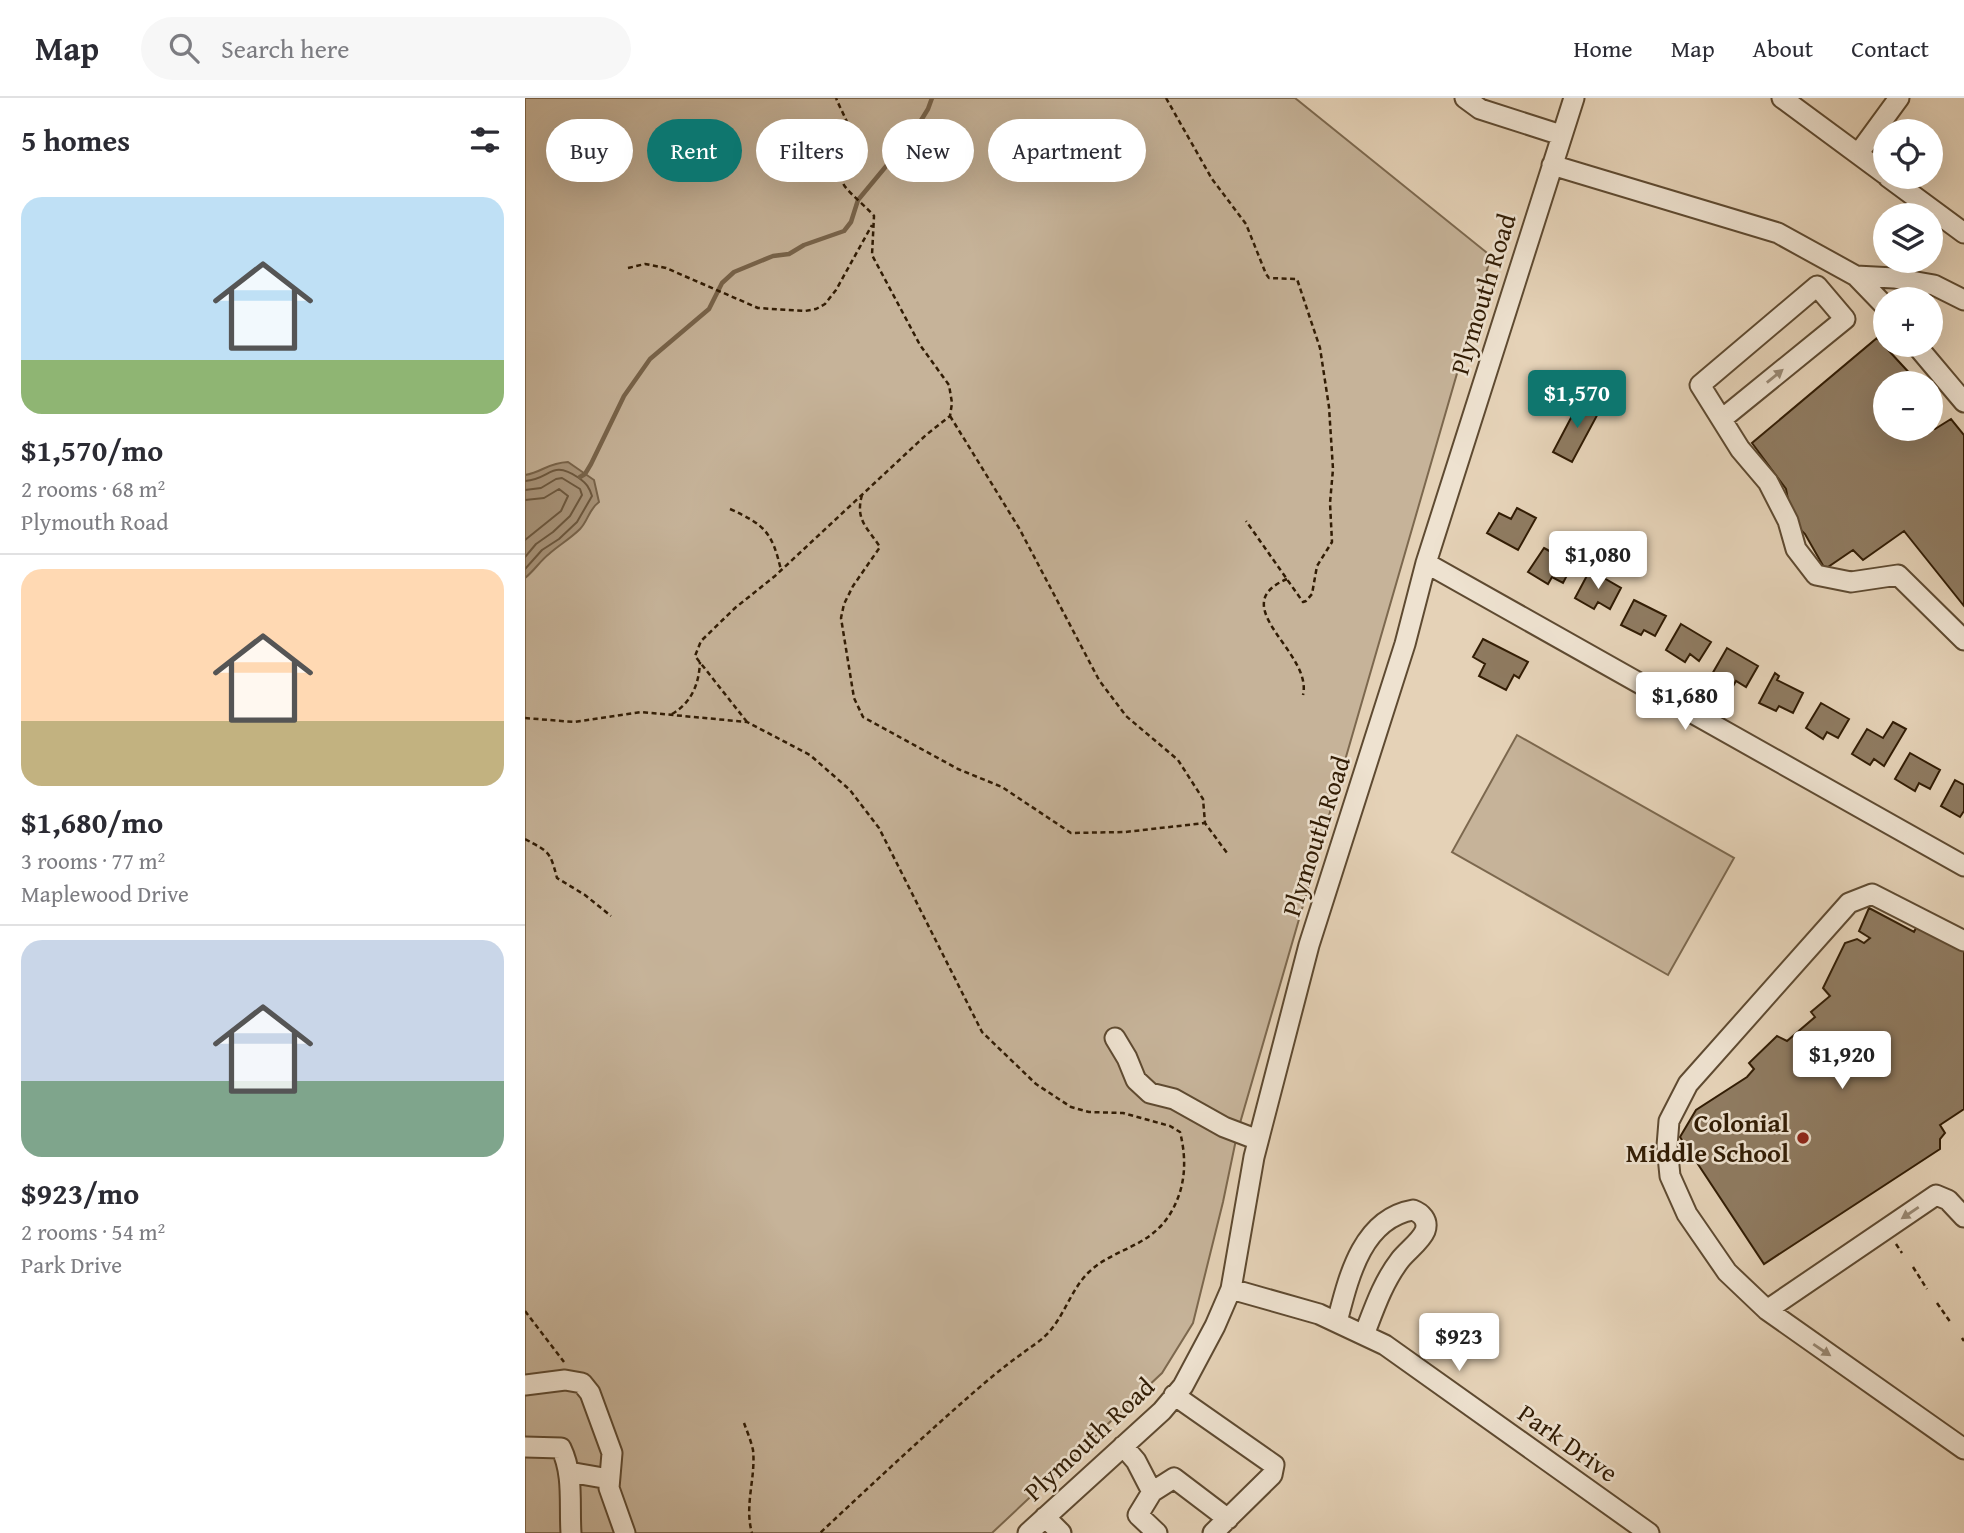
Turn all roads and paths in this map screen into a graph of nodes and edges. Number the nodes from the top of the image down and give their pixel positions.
1 (836, 98) edge
2 (1166, 98) edge
3 (1465, 98) edge
4 (1574, 98) edge
5 (1782, 98) edge
6 (1899, 98) edge
7 (1561, 135) junction
8 (1858, 154) junction
9 (1552, 165) junction
10 (1873, 166) edge
11 (1904, 189) edge
12 (873, 222) junction
13 (1964, 233) edge
14 (1823, 258) junction
15 (628, 268) dead end
16 (1856, 276) junction
17 (1817, 286) junction
18 (1873, 294) edge
19 (1964, 300) edge
20 (1926, 357) edge
21 (1964, 402) edge
22 (950, 416) junction
23 (1722, 419) junction
24 (863, 492) junction
25 (730, 509) dead end
26 (1246, 522) dead end
27 (1426, 563) junction
28 (781, 570) junction
29 (1287, 579) junction
30 (1964, 640) edge
31 (700, 662) junction
32 (1303, 695) dead end
33 (672, 714) junction
34 (525, 718) edge
35 (747, 722) junction
36 (1205, 823) junction
37 (525, 839) edge
38 (1227, 853) dead end
39 (1964, 866) edge
40 (611, 916) dead end
41 (1964, 941) edge
42 (1115, 1038) dead end
43 (1258, 1140) junction
44 (1964, 1217) edge
45 (1893, 1240) dead end
46 (1902, 1253) dead end
47 (1913, 1268) dead end
48 (1231, 1289) junction
49 (1927, 1289) dead end
50 (1937, 1303) dead end
51 (1767, 1310) junction
52 (525, 1311) edge
53 (1337, 1322) junction
54 (1951, 1323) dead end
55 (1364, 1335) junction
56 (582, 1383) junction
57 (525, 1385) edge
58 (1174, 1395) junction
59 (744, 1423) dead end
60 (1123, 1446) junction
61 (525, 1447) edge
62 (1964, 1450) edge
63 (569, 1472) junction
64 (609, 1479) junction
65 (1152, 1492) junction
66 (1045, 1517) junction
67 (1228, 1518) junction
68 (571, 1533) edge
69 (625, 1533) edge
70 (752, 1533) edge
71 (820, 1533) edge
72 (1028, 1533) edge
73 (1061, 1533) edge
74 (1157, 1533) edge
75 (1213, 1533) edge
76 (1649, 1533) edge

1 - 12 path
2 - 29 path
3 - 7 street
4 - 7 street, Plymouth Road
5 - 8 street
6 - 8 street
7 - 9 street, Plymouth Road
8 - 10 street
9 - 14 street
9 - 27 street, Plymouth Road
11 - 13 street
12 - 15 path
12 - 22 path
14 - 16 street
14 - 17 street
16 - 18 street
16 - 19 street
17 - 23 street
23 -> 17 street
20 - 21 street
22 - 24 path
22 - 36 path
23 - 30 street
24 - 28 path
24 - 36 path
25 - 28 path
26 - 29 path
27 - 39 street
27 - 43 street, Plymouth Road
28 - 31 path
29 - 32 path
31 - 33 path
31 - 35 path
33 - 34 path
33 - 35 path
35 - 71 path
36 - 38 path
37 - 40 path
41 - 51 street
42 - 43 street
43 - 48 street, Plymouth Road
44 -> 51 street
45 - 46 path
47 - 49 path
48 - 53 street, Park Drive
48 - 58 street, Plymouth Road
50 - 54 path
51 -> 62 street
52 - 56 path
53 - 55 street, Park Drive
53 - 55 street
55 - 76 street, Park Drive
56 - 57 street
56 - 64 street
58 - 60 street, Plymouth Road
58 - 67 street
59 - 70 path
60 - 65 street
60 - 66 street, Plymouth Road
61 - 63 street
63 - 64 street
63 - 68 street
64 - 69 street
65 - 67 street
65 - 74 street
66 - 72 street, Plymouth Road
66 - 73 street
67 - 75 street

